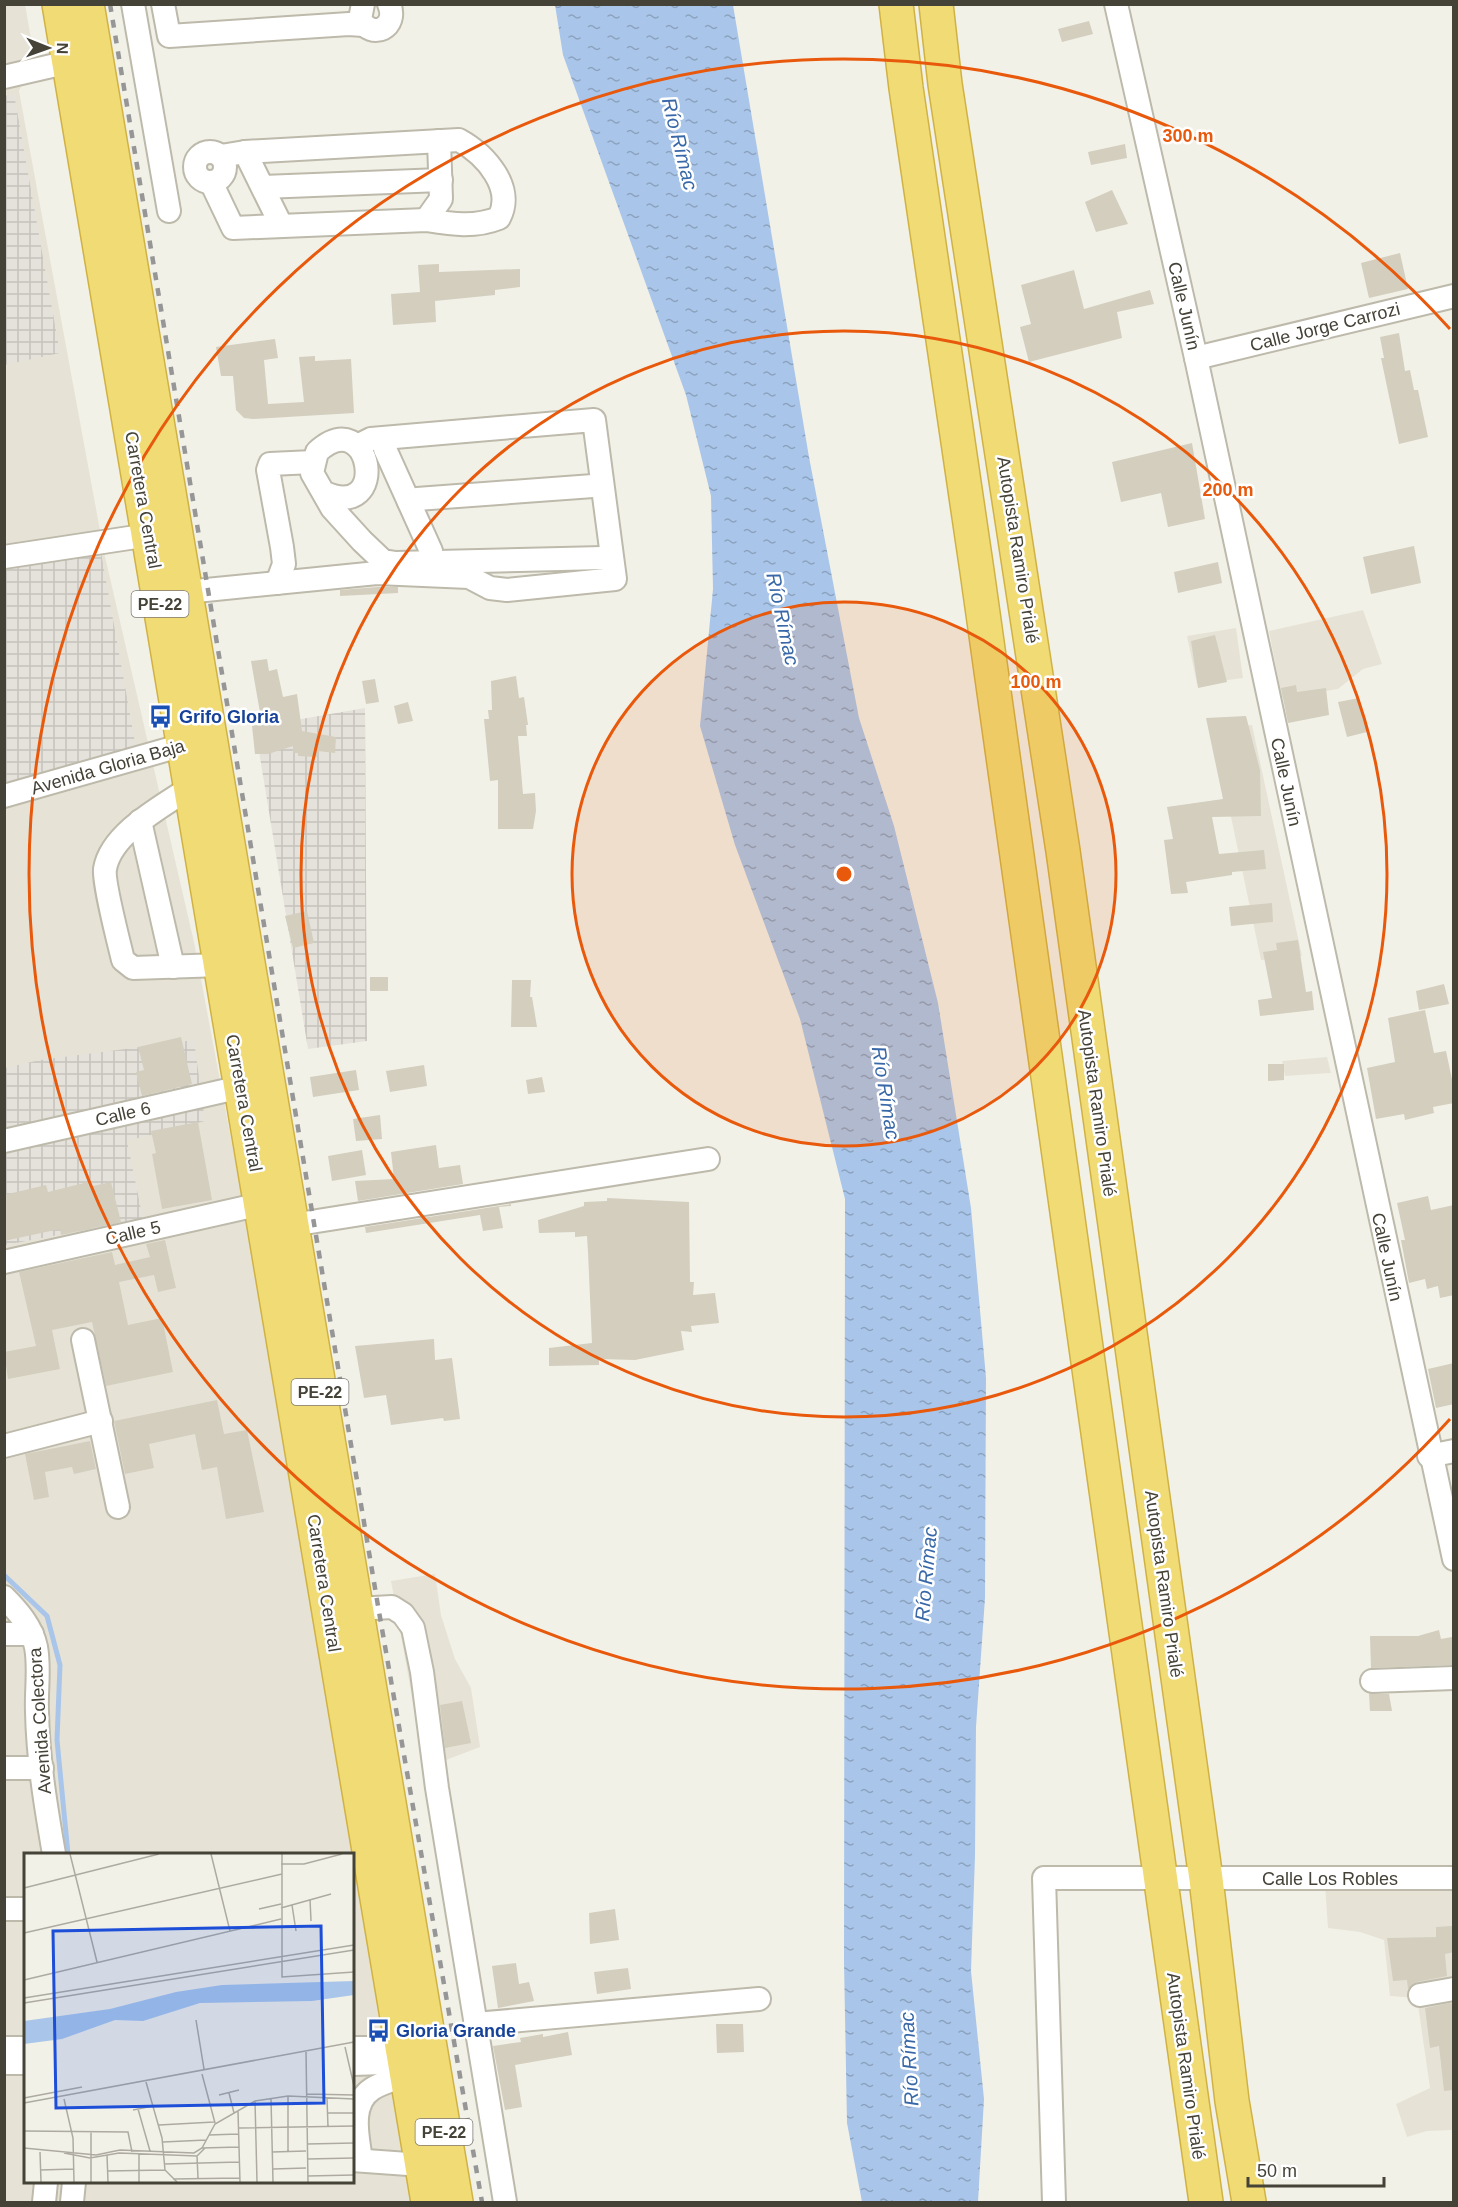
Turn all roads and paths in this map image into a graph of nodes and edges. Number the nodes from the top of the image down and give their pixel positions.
1 (59, 4) edge
2 (87, 4) edge
3 (133, 4) edge
4 (163, 4) edge
5 (389, 4) edge
6 (896, 4) edge
7 (936, 4) edge
8 (1116, 4) edge
9 (363, 15) edge
10 (69, 62) junction
11 (4, 77) edge
12 (439, 141) junction
13 (244, 152) junction
14 (221, 156) junction
15 (160, 158) junction
16 (197, 161) junction
17 (441, 180) junction
18 (211, 182) junction
19 (263, 187) junction
20 (169, 211) dead end
21 (426, 220) junction
22 (281, 225) junction
23 (1454, 296) edge
24 (1196, 358) junction
25 (370, 450) junction
26 (313, 462) junction
27 (594, 491) junction
28 (334, 495) junction
29 (412, 508) junction
30 (148, 536) junction
31 (427, 551) junction
32 (4, 557) edge
33 (606, 566) junction
34 (277, 583) junction
35 (186, 592) junction
36 (197, 741) junction
37 (191, 787) junction
38 (4, 796) edge
39 (140, 821) junction
40 (221, 965) junction
41 (173, 967) junction
42 (241, 1087) junction
43 (4, 1141) edge
44 (708, 1159) dead end
45 (261, 1204) junction
46 (292, 1225) junction
47 (4, 1262) edge
48 (83, 1340) dead end
49 (101, 1421) junction
50 (4, 1446) edge
51 (1454, 1451) edge
52 (1429, 1456) junction
53 (118, 1507) dead end
54 (1454, 1559) edge
55 (4, 1597) edge
56 (356, 1609) junction
57 (4, 1634) edge
58 (32, 1634) junction
59 (1454, 1678) edge
60 (1372, 1680) dead end
61 (4, 1768) edge
62 (42, 1768) junction
63 (54, 1853) edge
64 (1161, 1878) junction
65 (1454, 1878) edge
66 (1206, 1879) junction
67 (4, 1909) edge
68 (24, 1909) edge
69 (1454, 1989) edge
70 (1420, 1995) dead end
71 (759, 1999) dead end
72 (475, 2024) junction
73 (4, 2048) edge
74 (24, 2048) edge
75 (354, 2048) edge
76 (415, 2059) junction
77 (4, 2063) edge
78 (24, 2063) edge
79 (354, 2064) edge
80 (362, 2092) edge
81 (357, 2160) edge
82 (422, 2165) junction
83 (46, 2183) edge
84 (74, 2183) edge
85 (44, 2202) edge
86 (72, 2202) edge
87 (428, 2202) edge
88 (456, 2202) edge
89 (505, 2202) edge
90 (1054, 2202) edge
91 (1206, 2202) edge
92 (1249, 2202) edge

1 - 10 highway, Carretera Central / PE-22
2 - 35 highway, Carretera Central / PE-22
3 - 15 street
4 - 9 street
5 - 9 street
6 - 64 highway, Autopista Ramiro Prialé
7 - 66 highway, Autopista Ramiro Prialé
8 - 24 street, Calle Junín
10 - 11 street
10 - 30 highway, Carretera Central / PE-22
12 - 13 street
12 - 17 street
12 - 21 street
13 - 14 street
13 - 19 street
14 - 16 street
14 - 18 street
15 - 16 street
15 - 20 street
16 - 18 street
17 - 19 street
17 - 21 street
18 - 22 street
19 - 22 street
21 - 22 street
23 - 24 street, Calle Jorge Carrozi
24 - 52 street, Calle Junín
25 - 26 street
25 - 27 street
25 - 28 street
25 - 29 street
25 - 31 street
25 - 33 street
26 - 28 street
26 - 34 street
27 - 29 street
27 - 33 street
28 - 31 street
28 - 33 street
29 - 31 street
30 - 32 street
30 - 36 highway, Carretera Central / PE-22
31 - 33 street
33 - 34 street
34 - 35 street
35 - 36 highway, Carretera Central / PE-22
36 - 37 highway, Carretera Central / PE-22
36 - 38 street, Avenida Gloria Baja
36 - 46 highway, Carretera Central / PE-22
37 - 39 street
37 - 40 highway, Carretera Central / PE-22
39 - 41 street
39 - 41 street
40 - 41 street
40 - 42 highway, Carretera Central / PE-22
42 - 43 street, Calle 6
42 - 45 highway, Carretera Central / PE-22
44 - 46 street
45 - 47 street, Calle 5
45 - 76 highway, Carretera Central / PE-22
46 - 56 highway, Carretera Central / PE-22
48 - 49 street
49 - 50 street
49 - 53 street
51 - 52 street
52 - 54 street, Calle Junín
55 - 58 street, Avenida Colectora
56 - 72 street
56 - 76 highway, Carretera Central / PE-22
57 - 58 street
58 - 62 street, Avenida Colectora
59 - 60 street
61 - 62 street
62 - 63 street, Avenida Colectora
64 - 66 street, Calle Los Robles
64 - 90 street, Calle Los Robles
64 - 91 highway, Autopista Ramiro Prialé
65 - 66 street, Calle Los Robles
66 - 92 highway, Autopista Ramiro Prialé
67 - 68 street
69 - 70 street
71 - 72 street
72 - 89 street
73 - 74 street
75 - 76 street
76 - 79 street
76 - 80 street
76 - 82 highway, Carretera Central / PE-22
76 - 88 highway, Carretera Central / PE-22
77 - 78 street
80 - 81 street
81 - 82 street
82 - 87 highway, Carretera Central / PE-22
83 - 85 street
84 - 86 street

